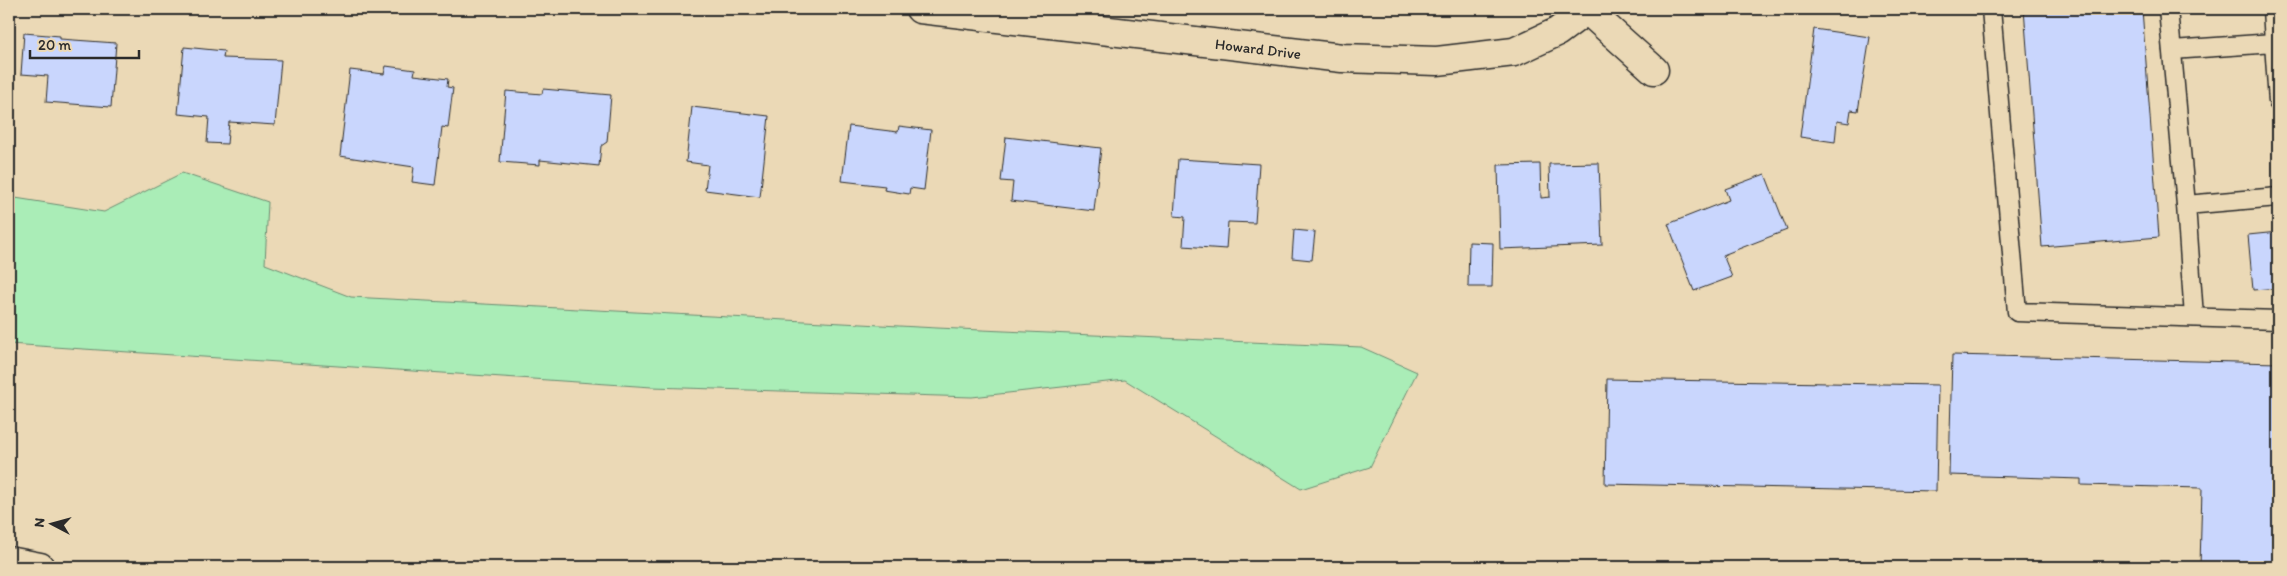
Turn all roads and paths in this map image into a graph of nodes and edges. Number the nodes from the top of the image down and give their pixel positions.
1 (920, 9) edge
2 (1991, 9) edge
3 (2168, 9) edge
4 (2272, 9) edge
5 (1587, 10) edge
6 (2276, 43) edge
7 (2172, 50) junction
8 (1654, 70) dead end
9 (2278, 102) edge
10 (2278, 197) edge
11 (2186, 205) junction
12 (2194, 317) junction
13 (2278, 320) edge
14 (9, 560) edge
15 (40, 567) edge

1 - 5 street, Howard Drive
2 - 12 lane
3 - 7 lane
4 - 6 lane
5 - 8 street, Howard Drive
6 - 7 lane
6 - 9 lane
7 - 11 lane
10 - 11 lane
11 - 12 lane
12 - 13 lane
14 - 15 street

